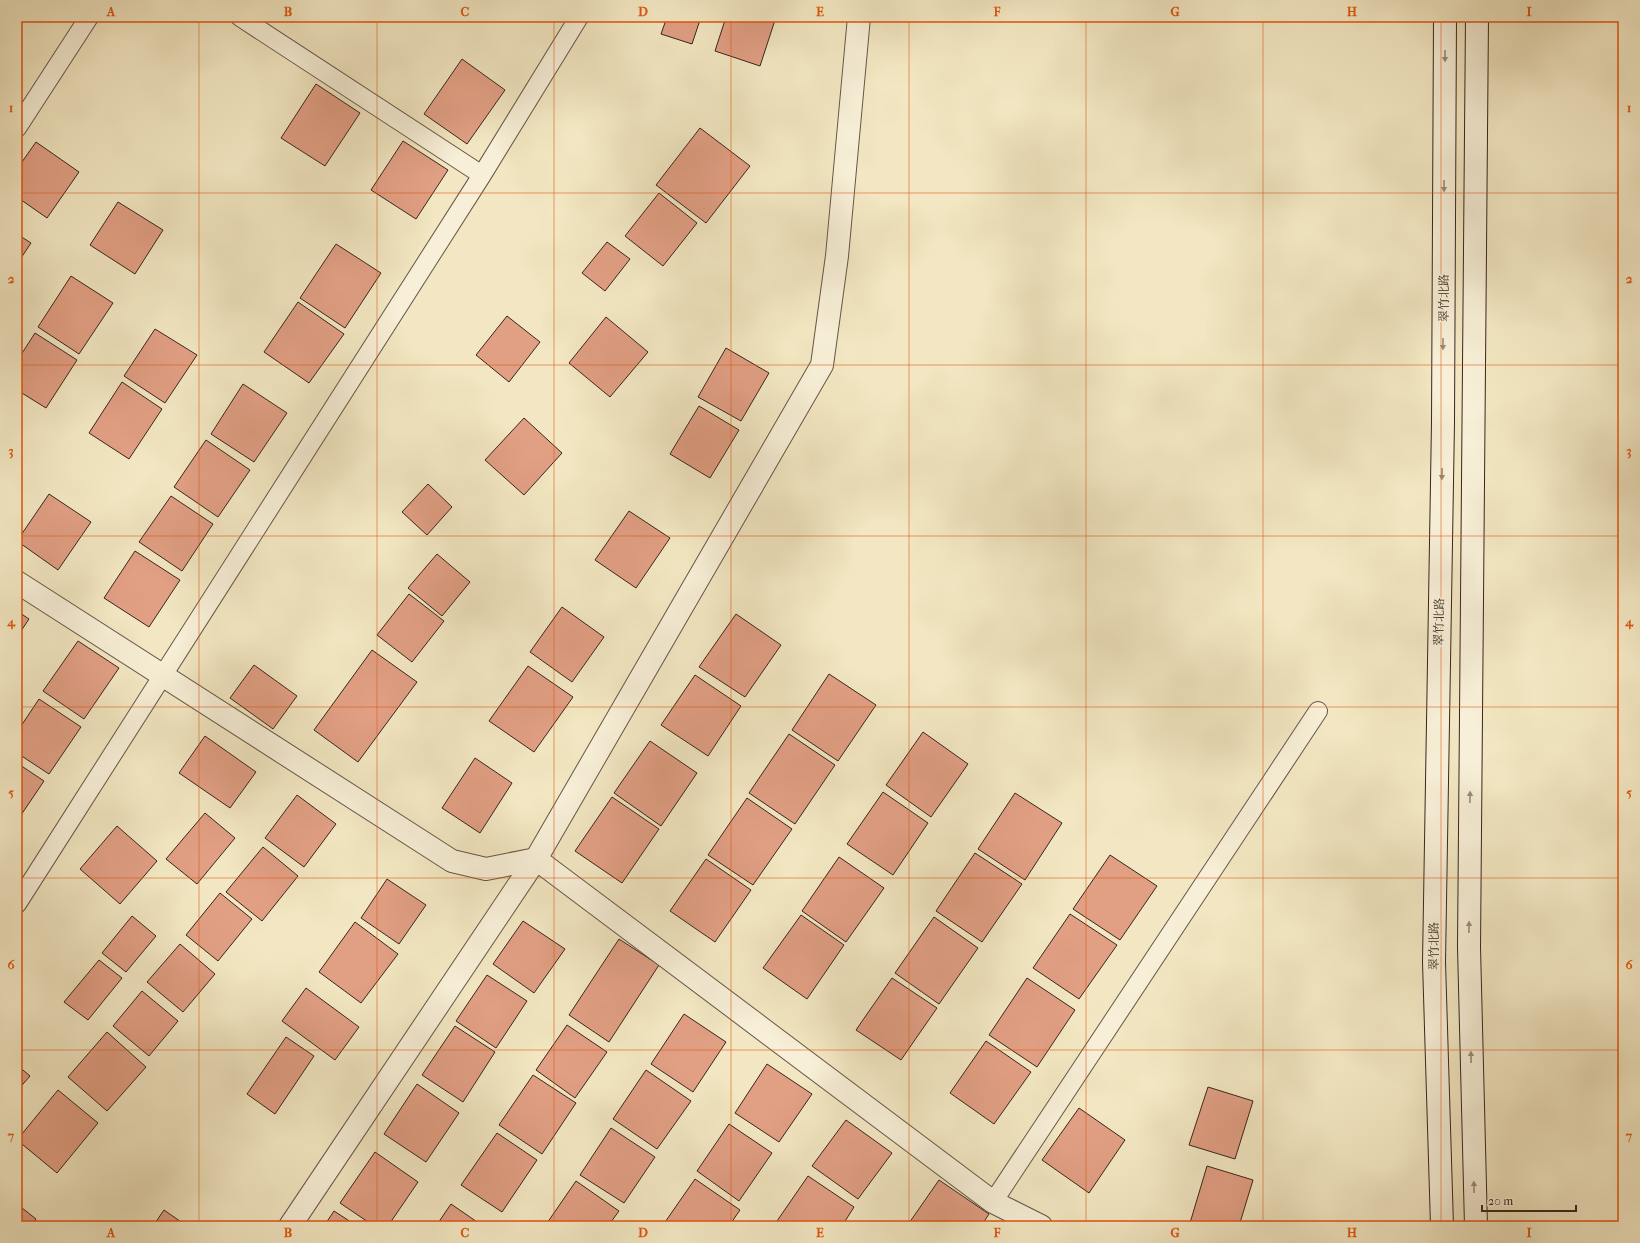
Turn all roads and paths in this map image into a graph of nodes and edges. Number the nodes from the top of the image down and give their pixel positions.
1 (88, 17) edge
2 (240, 17) edge
3 (579, 17) edge
4 (859, 17) edge
5 (1445, 17) edge
6 (1477, 17) edge
7 (17, 128) edge
8 (482, 175) junction
9 (17, 582) edge
10 (164, 676) junction
11 (1318, 711) dead end
12 (536, 859) junction
13 (17, 904) edge
14 (993, 1202) junction
15 (290, 1226) edge
16 (1041, 1226) edge
17 (1442, 1226) edge
18 (1476, 1226) edge

1 - 7 lane
2 - 8 lane
3 - 8 lane
4 - 12 street
5 -> 17 street, 翠竹北路
18 -> 6 street
8 - 10 lane
9 - 10 street
10 - 12 street
10 - 13 lane
11 - 14 lane
12 - 14 street
12 - 15 street
14 - 16 street

